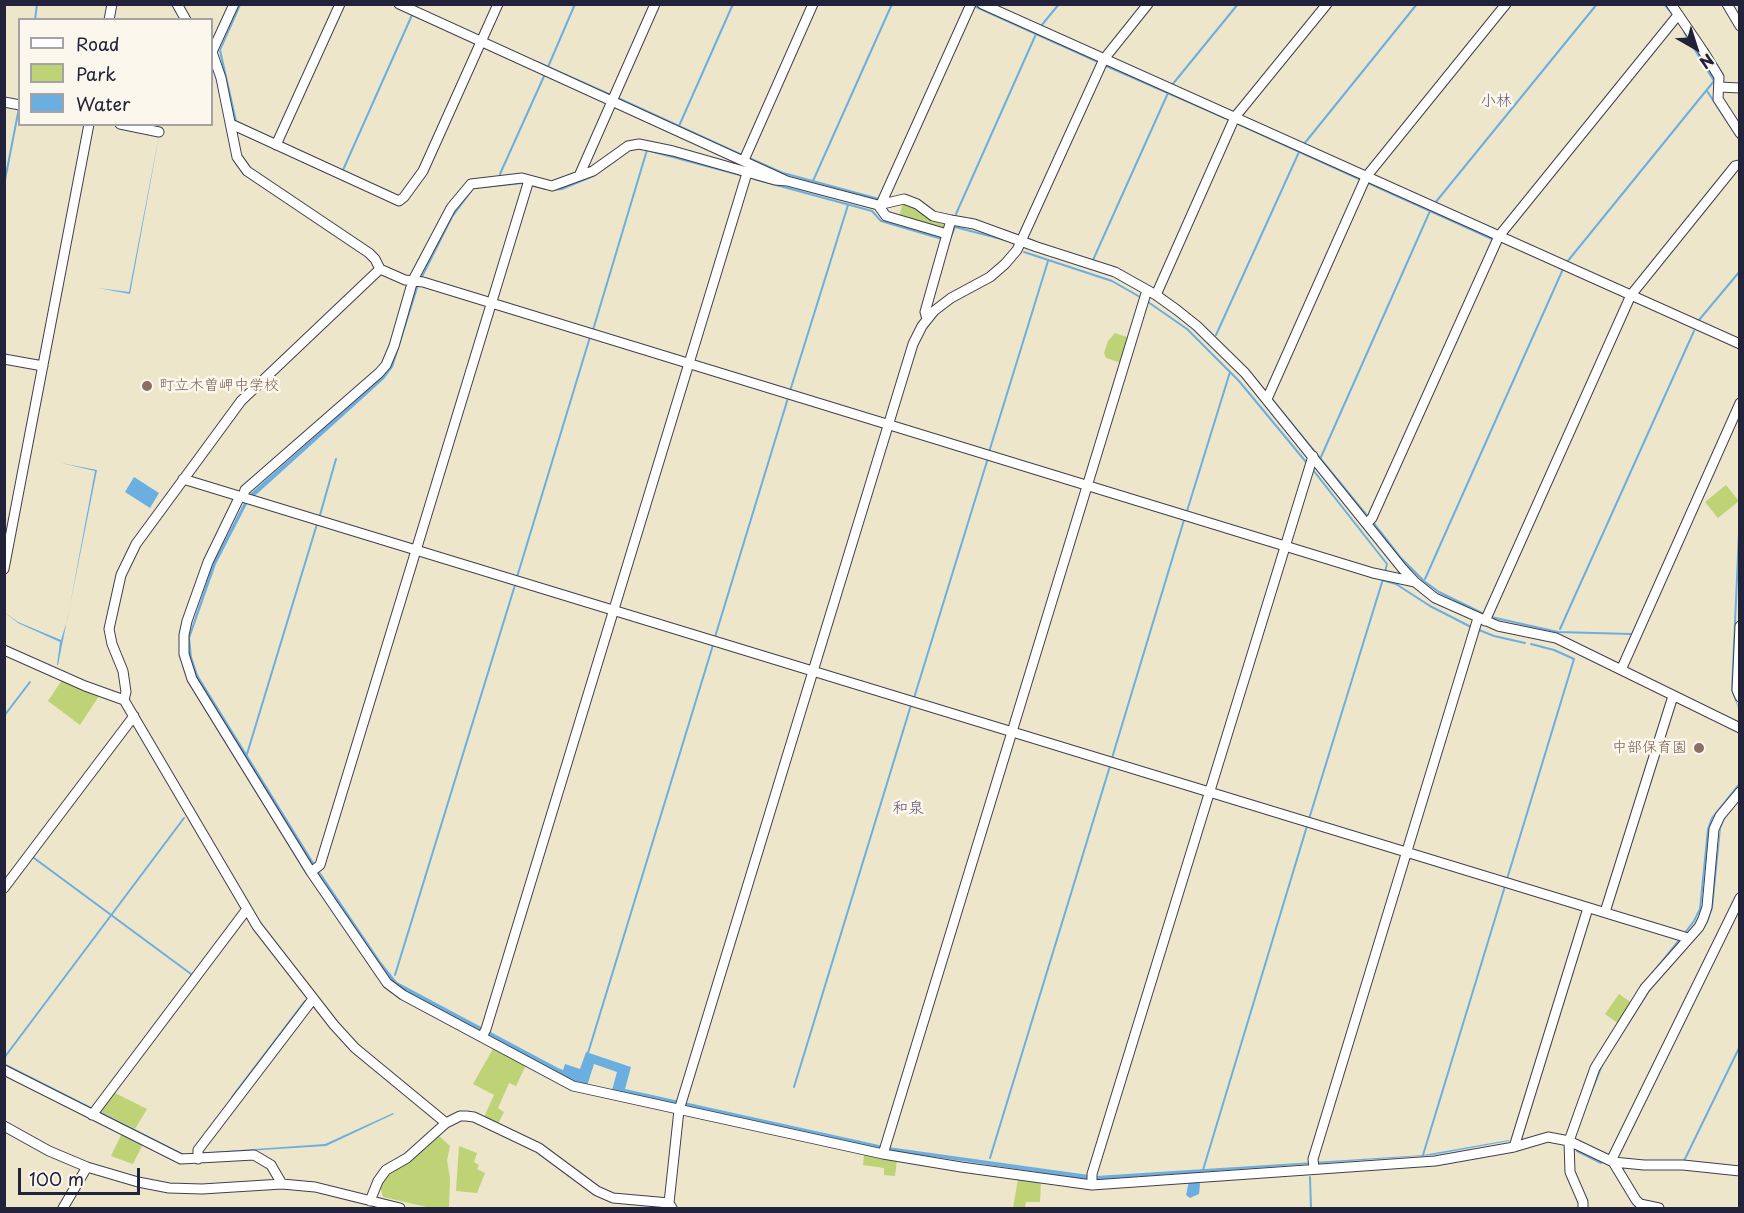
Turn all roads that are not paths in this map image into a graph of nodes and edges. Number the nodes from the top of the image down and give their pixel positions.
1 (177, 4) edge
2 (234, 4) edge
3 (340, 4) edge
4 (399, 4) edge
5 (498, 4) edge
6 (655, 4) edge
7 (813, 4) edge
8 (971, 4) edge
9 (982, 4) edge
10 (1148, 4) edge
11 (1327, 4) edge
12 (1506, 4) edge
13 (1671, 4) edge
14 (1726, 4) edge
15 (1676, 17) junction
16 (185, 18) edge
17 (1740, 26) edge
18 (481, 41) junction
19 (213, 50) edge
20 (213, 55) edge
21 (1104, 59) junction
22 (1719, 87) junction
23 (1740, 88) edge
24 (612, 101) junction
25 (1235, 117) junction
26 (231, 124) junction
27 (89, 126) edge
28 (130, 126) edge
29 (159, 132) dead end
30 (1740, 133) edge
31 (278, 142) junction
32 (744, 160) junction
33 (1738, 164) edge
34 (747, 173) junction
35 (579, 176) junction
36 (1366, 177) junction
37 (529, 180) junction
38 (787, 181) junction
39 (882, 202) junction
40 (951, 220) junction
41 (947, 234) junction
42 (1499, 236) junction
43 (1022, 241) junction
44 (380, 269) junction
45 (418, 281) junction
46 (1152, 293) junction
47 (1631, 295) junction
48 (492, 303) junction
49 (927, 318) junction
50 (1740, 344) edge
51 (4, 359) edge
52 (690, 364) junction
53 (43, 366) junction
54 (1267, 399) junction
55 (1740, 403) edge
56 (889, 424) junction
57 (1313, 456) junction
58 (183, 479) junction
59 (1087, 485) junction
60 (245, 497) junction
61 (1367, 523) junction
62 (1285, 545) junction
63 (417, 550) junction
64 (4, 569) edge
65 (1415, 582) junction
66 (614, 610) junction
67 (1482, 620) junction
68 (1740, 626) edge
69 (4, 650) edge
70 (1621, 670) junction
71 (813, 672) junction
72 (1673, 696) junction
73 (1740, 697) edge
74 (124, 700) junction
75 (134, 716) junction
76 (1740, 728) edge
77 (1012, 732) junction
78 (1210, 792) junction
79 (1740, 792) edge
80 (1407, 853) junction
81 (315, 869) junction
82 (4, 888) edge
83 (1740, 898) edge
84 (1588, 908) junction
85 (247, 909) junction
86 (1605, 912) junction
87 (1688, 938) junction
88 (314, 999) junction
89 (484, 1033) junction
90 (4, 1070) edge
91 (680, 1106) junction
92 (94, 1112) junction
93 (446, 1123) junction
94 (4, 1126) edge
95 (1569, 1141) junction
96 (1514, 1147) junction
97 (884, 1150) junction
98 (198, 1155) junction
99 (1612, 1161) junction
100 (1313, 1165) junction
101 (87, 1167) junction
102 (1740, 1171) edge
103 (1092, 1180) junction
104 (282, 1184) junction
105 (370, 1201) junction
106 (670, 1206) edge
107 (63, 1209) edge
108 (400, 1209) edge
109 (1582, 1209) edge
110 (1659, 1209) edge

1 - 16 street
2 - 19 street
3 - 31 street
4 - 18 street
5 - 18 street
6 - 24 street
7 - 32 street
8 - 39 street
9 - 21 street
10 - 21 street
11 - 25 street
12 - 36 street
13 - 15 street
14 - 17 street
15 - 22 street
15 - 42 street
18 - 24 street
18 - 31 street
20 - 26 street
21 - 25 street
21 - 43 street
22 - 23 street
22 - 30 street
24 - 32 street
24 - 35 street
25 - 36 street
25 - 46 street
26 - 31 street
26 - 44 street
27 - 53 street
28 - 29 street
32 - 38 street
33 - 47 street
34 - 35 street
34 - 38 street
34 - 52 street
35 - 37 street
36 - 42 street
36 - 54 street
37 - 45 street
37 - 48 street
38 - 39 street
39 - 40 street
39 - 41 street
40 - 41 street
40 - 43 street
41 - 49 street
42 - 47 street
42 - 61 street
43 - 46 street
43 - 49 street
44 - 45 street
44 - 58 street
45 - 48 street
45 - 60 street
46 - 54 street
46 - 59 street
47 - 50 street
47 - 67 street
48 - 52 street
48 - 63 street
49 - 56 street
51 - 53 street
52 - 56 street
52 - 66 street
53 - 64 street
54 - 57 street
55 - 70 street
56 - 59 street
56 - 71 street
57 - 61 street
57 - 62 street
58 - 60 street
58 - 74 street
59 - 62 street
59 - 77 street
60 - 63 street
60 - 81 street
61 - 65 street
62 - 65 street
62 - 78 street
63 - 66 street
63 - 81 street
65 - 67 street
66 - 71 street
66 - 89 street
67 - 70 street
67 - 80 street
68 - 73 street
69 - 74 street
70 - 72 street
71 - 77 street
71 - 91 street
72 - 76 street
72 - 86 street
74 - 75 street
75 - 82 street
75 - 85 street
77 - 78 street
77 - 97 street
78 - 80 street
78 - 103 street
79 - 87 street
80 - 84 street
80 - 100 street
81 - 89 street
83 - 99 street
84 - 86 street
84 - 96 street
85 - 88 street
85 - 92 street
86 - 87 street
87 - 95 street
88 - 93 street
88 - 98 street
89 - 91 street
90 - 92 street
91 - 97 street
91 - 106 street
92 - 98 street
93 - 105 street
93 - 106 street
94 - 101 street
95 - 96 street
95 - 99 street
95 - 109 street
96 - 100 street
97 - 103 street
98 - 104 street
99 - 102 street
99 - 110 street
100 - 103 street
101 - 104 street
101 - 107 street
104 - 105 street
105 - 108 street

